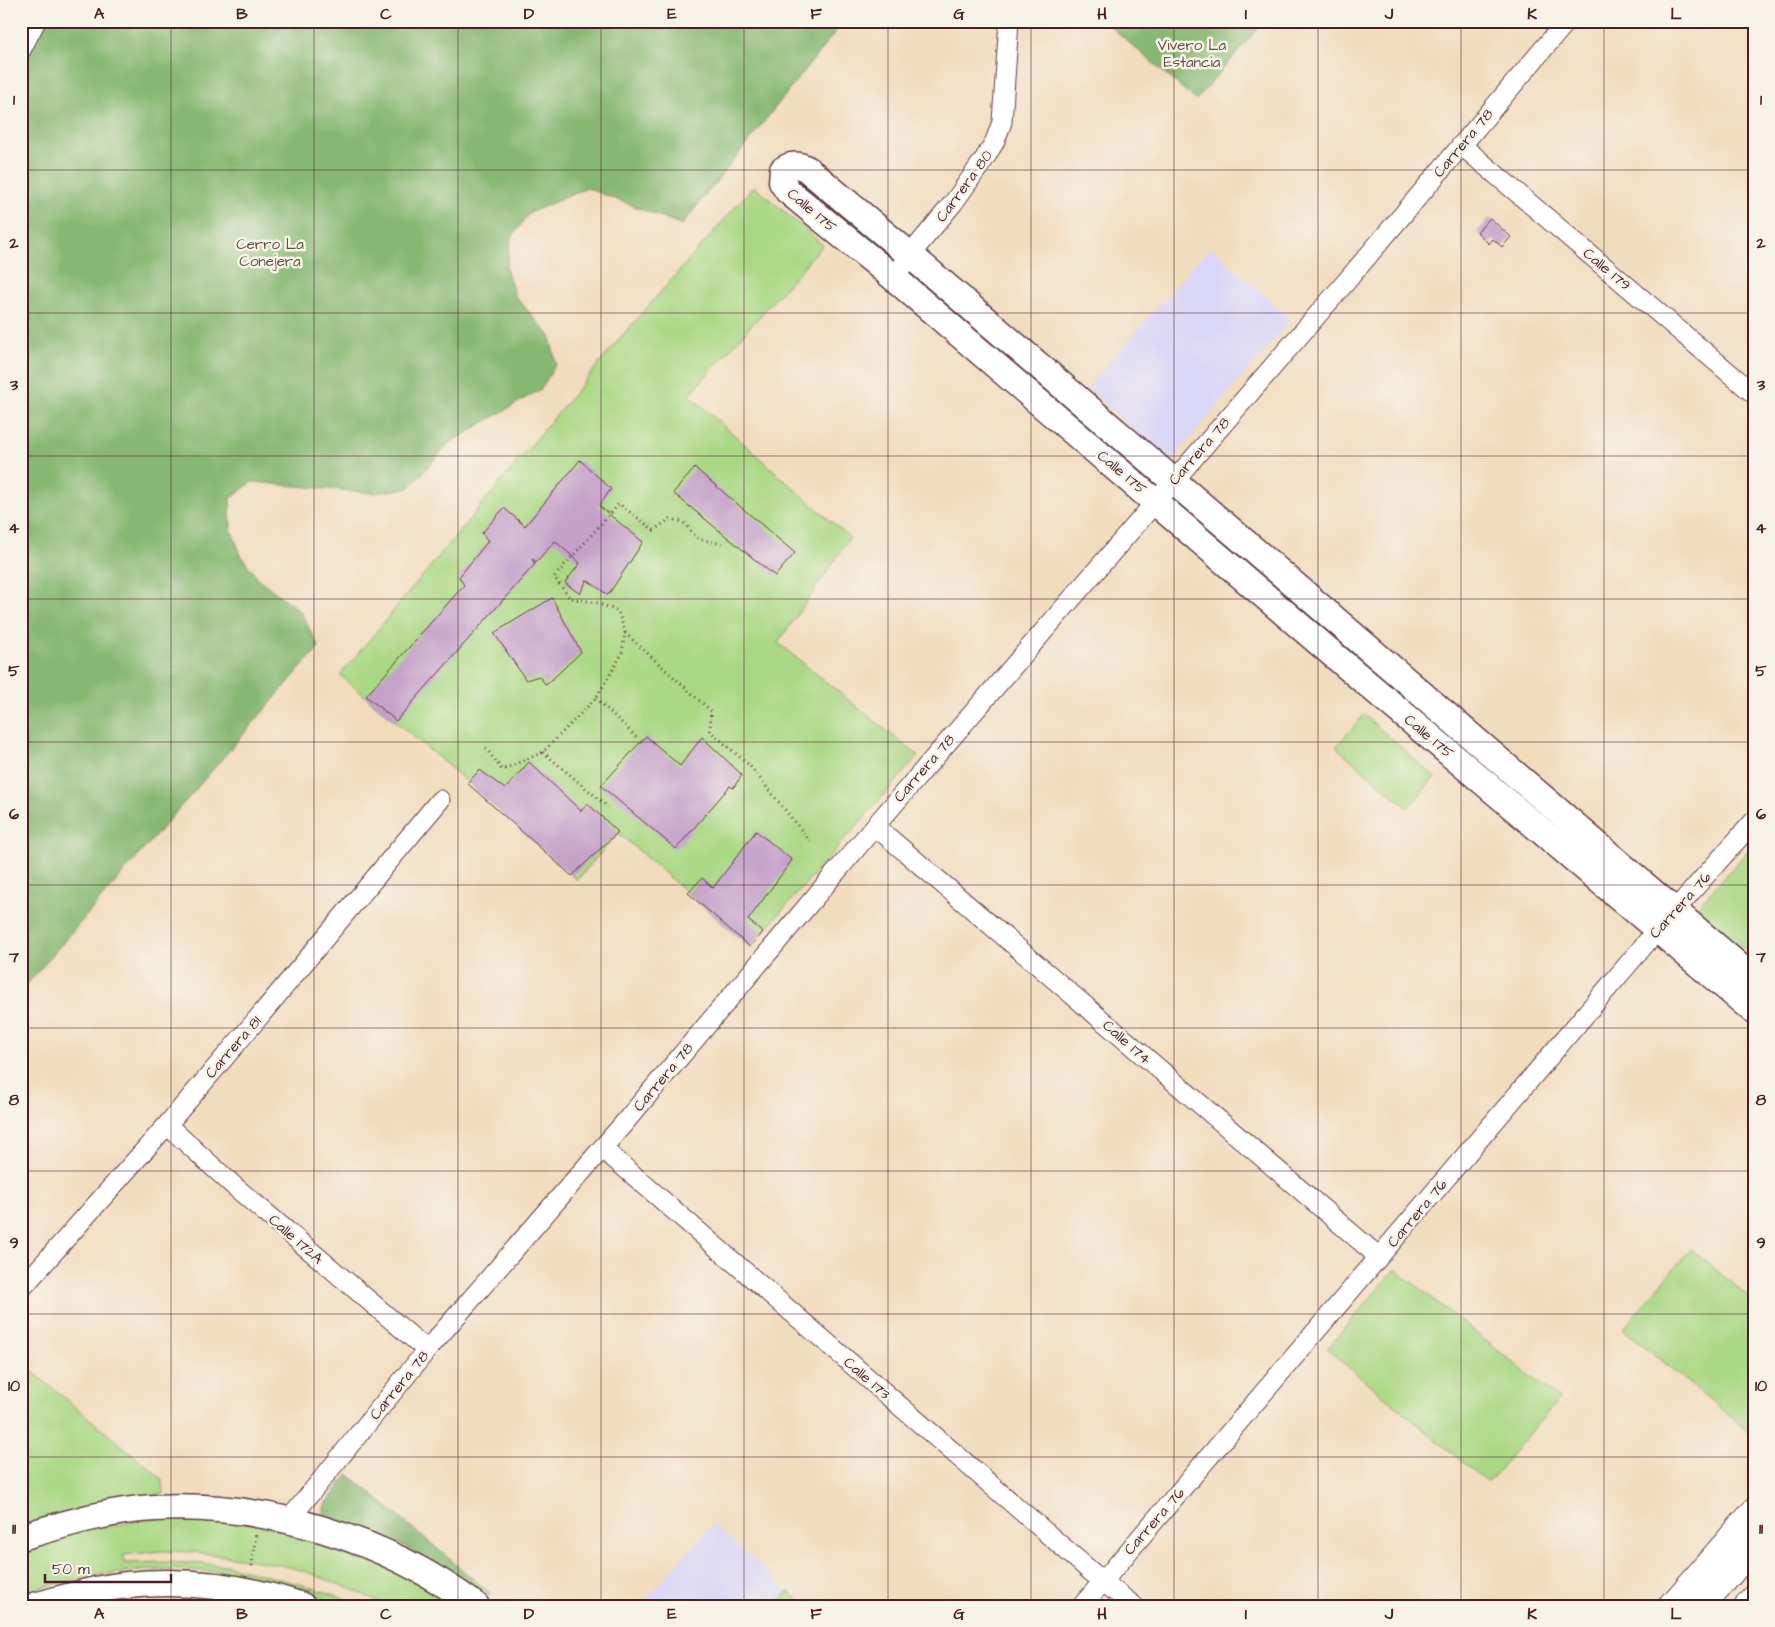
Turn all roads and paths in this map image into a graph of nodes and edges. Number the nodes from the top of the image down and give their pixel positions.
1 (36, 21) edge
2 (1009, 21) edge
3 (1566, 21) edge
4 (21, 50) edge
5 (1461, 145) junction
6 (910, 255) junction
7 (894, 278) junction
8 (1754, 394) edge
9 (1173, 480) junction
10 (1156, 501) junction
11 (723, 544) dead end
12 (625, 632) junction
13 (596, 698) junction
14 (636, 737) dead end
15 (486, 748) dead end
16 (543, 752) junction
17 (440, 800) dead end
18 (608, 807) dead end
19 (1754, 821) edge
20 (874, 826) junction
21 (810, 841) dead end
22 (1667, 920) junction
23 (1754, 979) edge
24 (1754, 1011) edge
25 (167, 1125) junction
26 (602, 1148) junction
27 (1379, 1257) junction
28 (21, 1289) edge
29 (428, 1350) junction
30 (1754, 1513) edge
31 (258, 1515) junction
32 (288, 1521) junction
33 (21, 1537) edge
34 (1754, 1544) edge
35 (252, 1566) dead end
36 (1102, 1581) junction
37 (1754, 1600) edge
38 (34, 1606) edge
39 (302, 1606) edge
40 (476, 1606) edge
41 (1082, 1606) edge
42 (1134, 1606) edge
43 (1673, 1606) edge
44 (1701, 1606) edge
45 (1749, 1606) edge

1 - 4 street
2 - 6 street, Carrera 80
3 - 5 street, Carrera 78
5 - 8 street, Calle 179
5 - 9 street, Carrera 78
6 - 7 street, Carrera 80
6 - 7 street, Calle 175
6 - 9 street, Calle 175
7 - 10 street, Calle 175
9 - 10 street, Carrera 78
9 - 22 street, Calle 175
10 - 20 street, Carrera 78
10 - 22 street, Calle 175
11 - 12 path
12 - 13 path
12 - 21 path
13 - 14 path
13 - 16 path
15 - 16 path
16 - 18 path
17 - 25 street, Carrera 81
19 - 22 street, Carrera 76
20 - 26 street, Carrera 78
20 - 27 street, Calle 174
22 - 23 street, Calle 175
22 - 24 street, Calle 175
22 - 27 street, Carrera 76
25 - 28 street, Carrera 81
25 - 29 street, Calle 172A
26 - 29 street, Carrera 78
26 - 36 street, Calle 173
27 - 36 street, Carrera 76
29 - 32 street, Carrera 78
30 - 43 highway
31 - 32 street
31 - 33 street
31 - 35 path
32 - 40 street
34 - 44 highway
36 - 41 street, Carrera 76
36 - 42 street, Calle 173
37 - 45 highway
38 - 39 street

